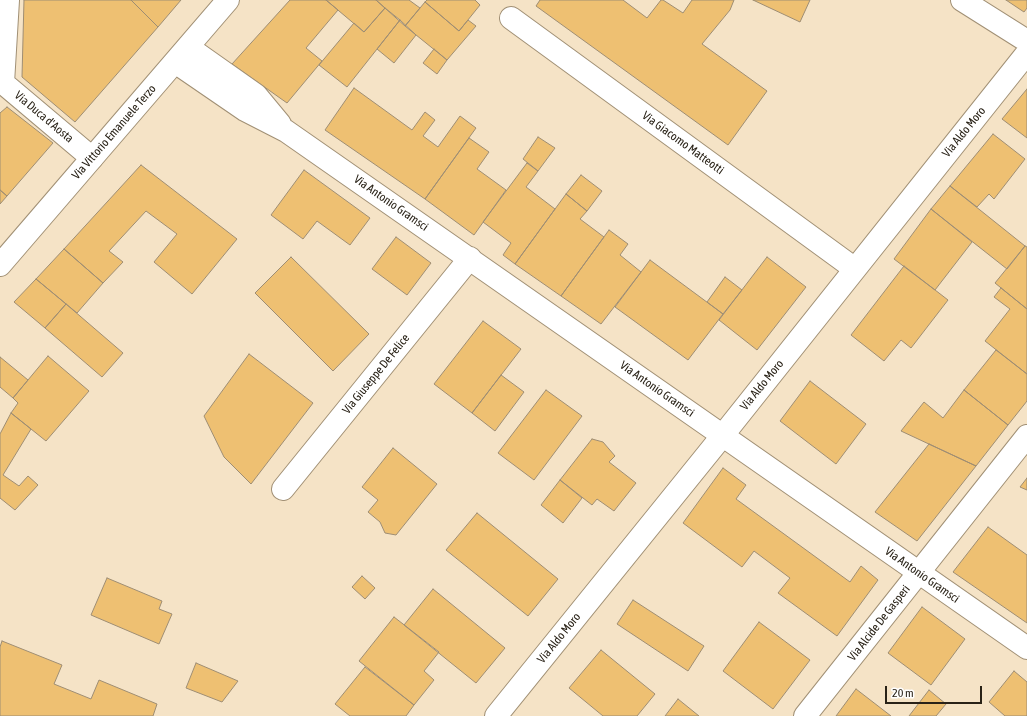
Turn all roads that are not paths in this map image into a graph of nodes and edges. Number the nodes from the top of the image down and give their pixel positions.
1 (8, 0) edge
2 (228, 0) edge
3 (962, 0) edge
4 (511, 18) dead end
5 (1027, 41) edge
6 (1027, 53) edge
7 (181, 54) junction
8 (2, 81) edge
9 (92, 158) junction
10 (470, 258) junction
11 (0, 265) edge
12 (855, 269) junction
13 (723, 435) junction
14 (1027, 436) edge
15 (283, 489) dead end
16 (919, 573) junction
17 (1027, 648) edge
18 (496, 716) edge
19 (805, 716) edge

1 - 8 street, Via Duca d'Aosta
2 - 7 street, Via Vittorio Emanuele Terzo
3 - 5 street
4 - 12 street, Via Giacomo Matteotti
6 - 12 street, Via Aldo Moro
7 - 9 street, Via Vittorio Emanuele Terzo
7 - 10 street, Via Antonio Gramsci
8 - 9 street, Via Duca d'Aosta
9 - 11 street, Via Vittorio Emanuele Terzo
10 - 13 street, Via Antonio Gramsci
10 - 15 street, Via Giuseppe De Felice
12 - 13 street, Via Aldo Moro
13 - 16 street, Via Antonio Gramsci
13 - 18 street, Via Aldo Moro
14 - 16 street, Via Alcide De Gasperi
16 - 17 street, Via Antonio Gramsci
16 - 19 street, Via Alcide De Gasperi

